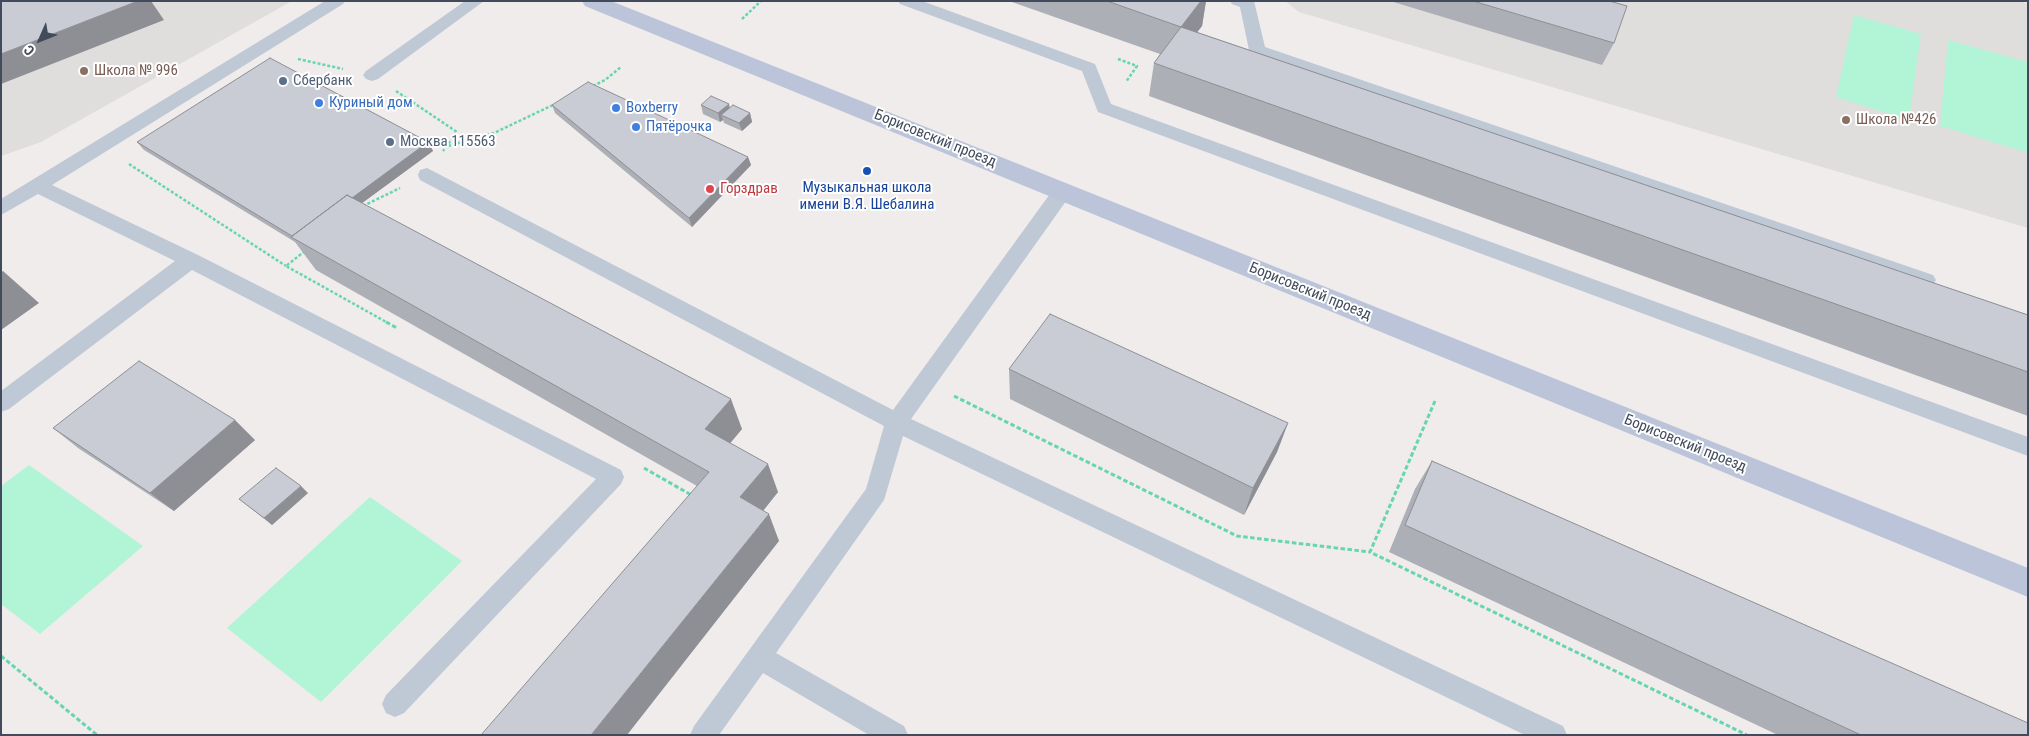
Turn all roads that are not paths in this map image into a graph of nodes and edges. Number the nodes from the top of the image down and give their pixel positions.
1 (337, 1) edge
2 (476, 1) edge
3 (592, 1) edge
4 (906, 1) edge
5 (1238, 1) edge
6 (372, 75) road end
7 (427, 175) dead end
8 (37, 186) junction
9 (1062, 192) junction
10 (1, 208) edge
11 (191, 260) junction
12 (1943, 286) edge
13 (1, 403) edge
14 (896, 422) junction
15 (2028, 447) edge
16 (2028, 583) edge
17 (759, 656) junction
18 (395, 704) dead end
19 (704, 735) edge
20 (895, 735) edge
21 (1554, 735) edge

1 - 8 lane
2 - 6 lane
3 - 9 street, Борисовский проезд
4 - 15 lane
5 - 12 lane
7 - 14 lane
8 - 10 lane
8 - 11 lane
9 - 14 lane
9 - 16 street, Борисовский проезд
11 - 13 lane
11 - 18 lane
14 - 17 lane
14 - 21 lane
17 - 19 lane
17 - 20 lane

